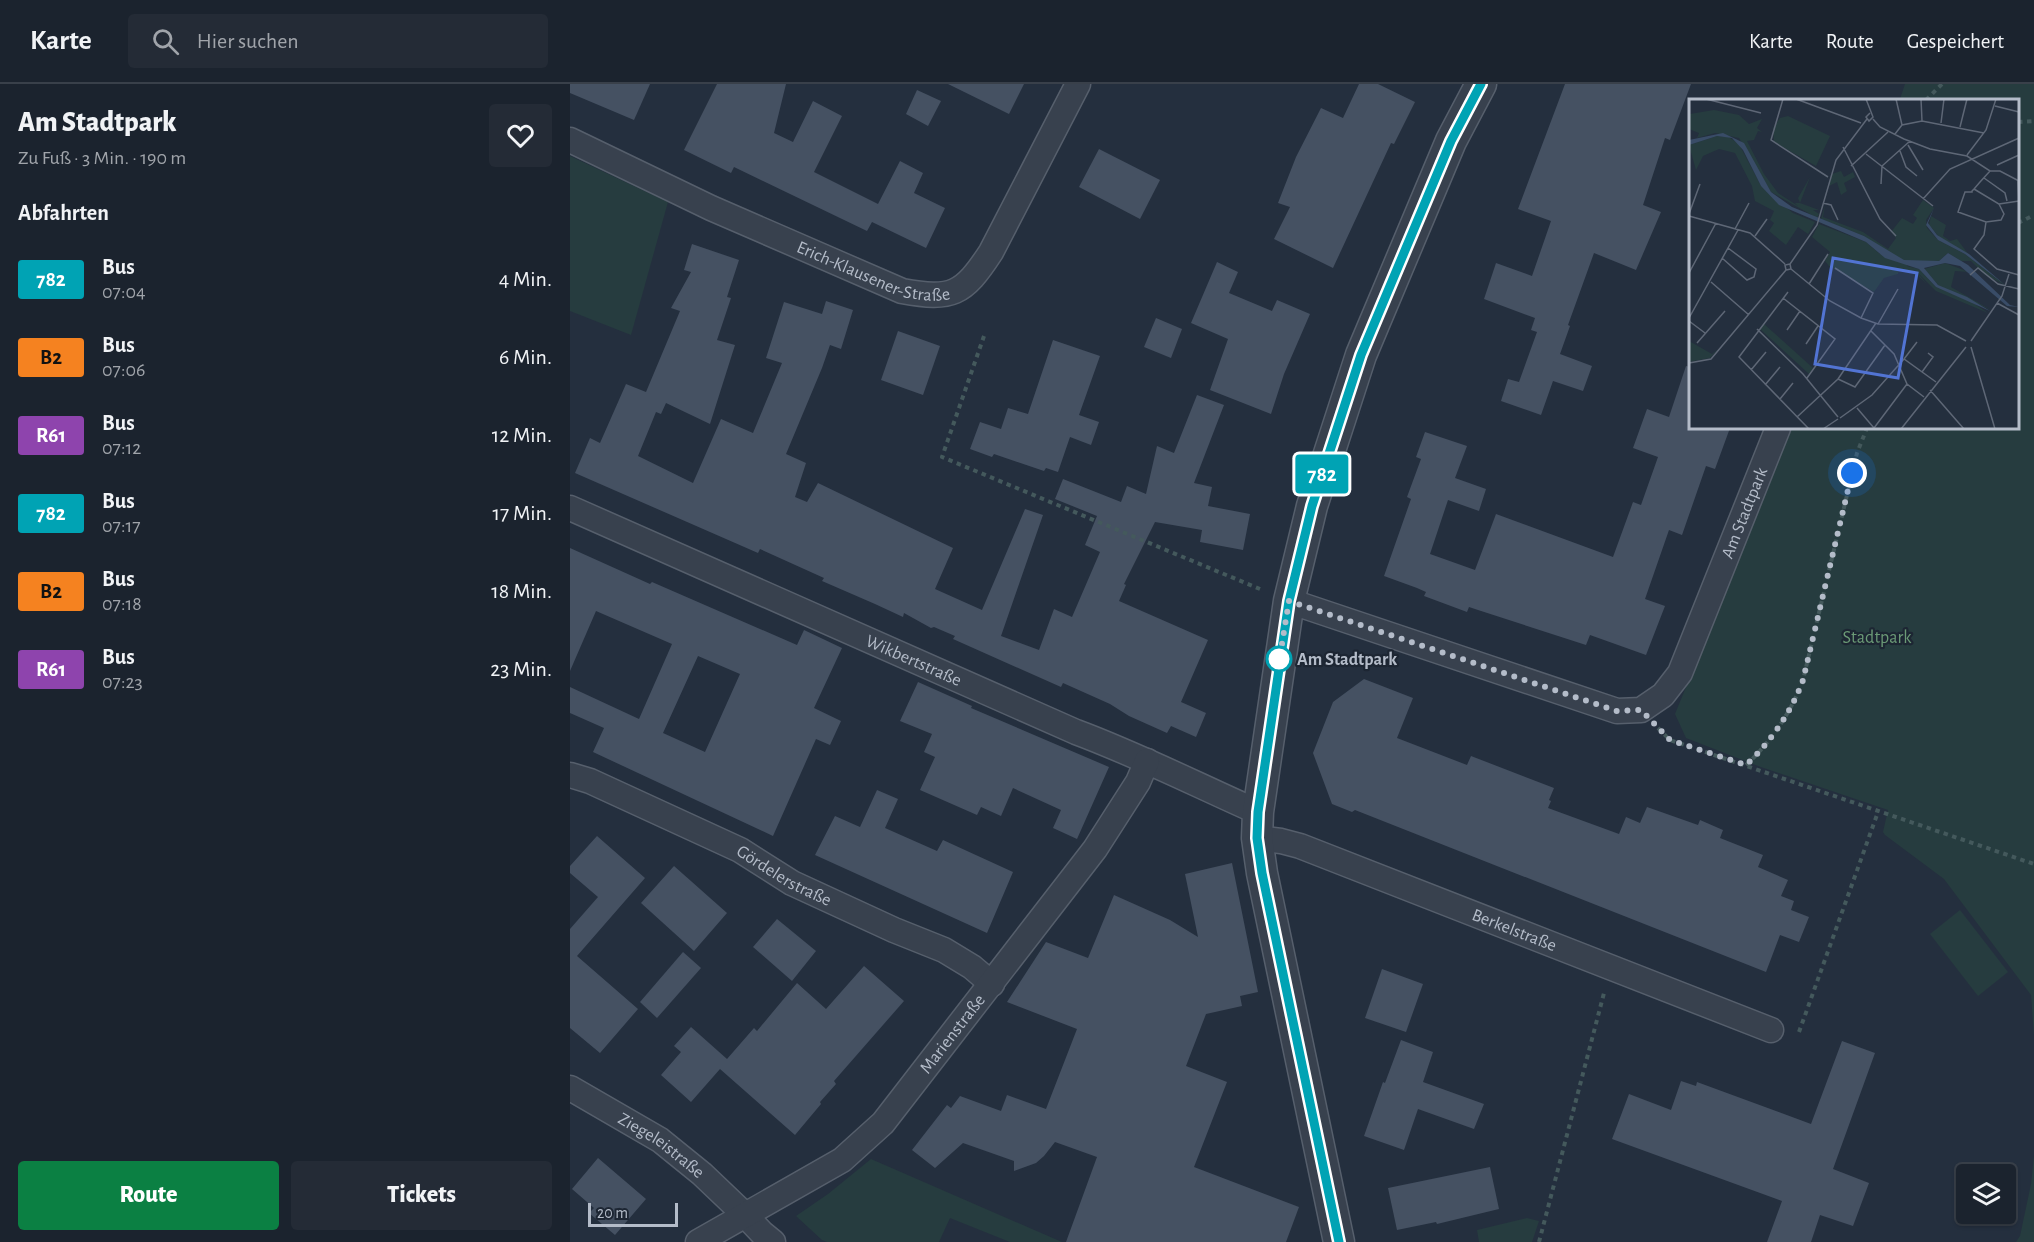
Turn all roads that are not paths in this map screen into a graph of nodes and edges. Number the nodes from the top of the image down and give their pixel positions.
1 (1078, 84) edge
2 (1481, 84) edge
3 (570, 140) edge
4 (1778, 429) edge
5 (570, 508) edge
6 (1289, 601) junction
7 (1147, 761) junction
8 (570, 775) edge
9 (1258, 825) junction
10 (992, 984) junction
11 (1771, 1030) road end
12 (570, 1088) edge
13 (745, 1215) junction
14 (698, 1242) edge
15 (774, 1242) edge
16 (1339, 1242) edge

1 - 3 street, Erich-Klausener-Straße
2 - 6 street
4 - 6 street, Am Stadtpark
5 - 7 street, Wikbertstraße
6 - 9 street
7 - 9 street, Wikbertstraße
7 - 10 street, Marienstraße
8 - 10 street, Gördelerstraße
9 - 11 street, Berkelstraße
9 - 16 street
10 - 13 street, Marienstraße
12 - 13 street, Ziegeleistraße
13 - 14 street, Marienstraße
13 - 15 street, Ziegeleistraße

